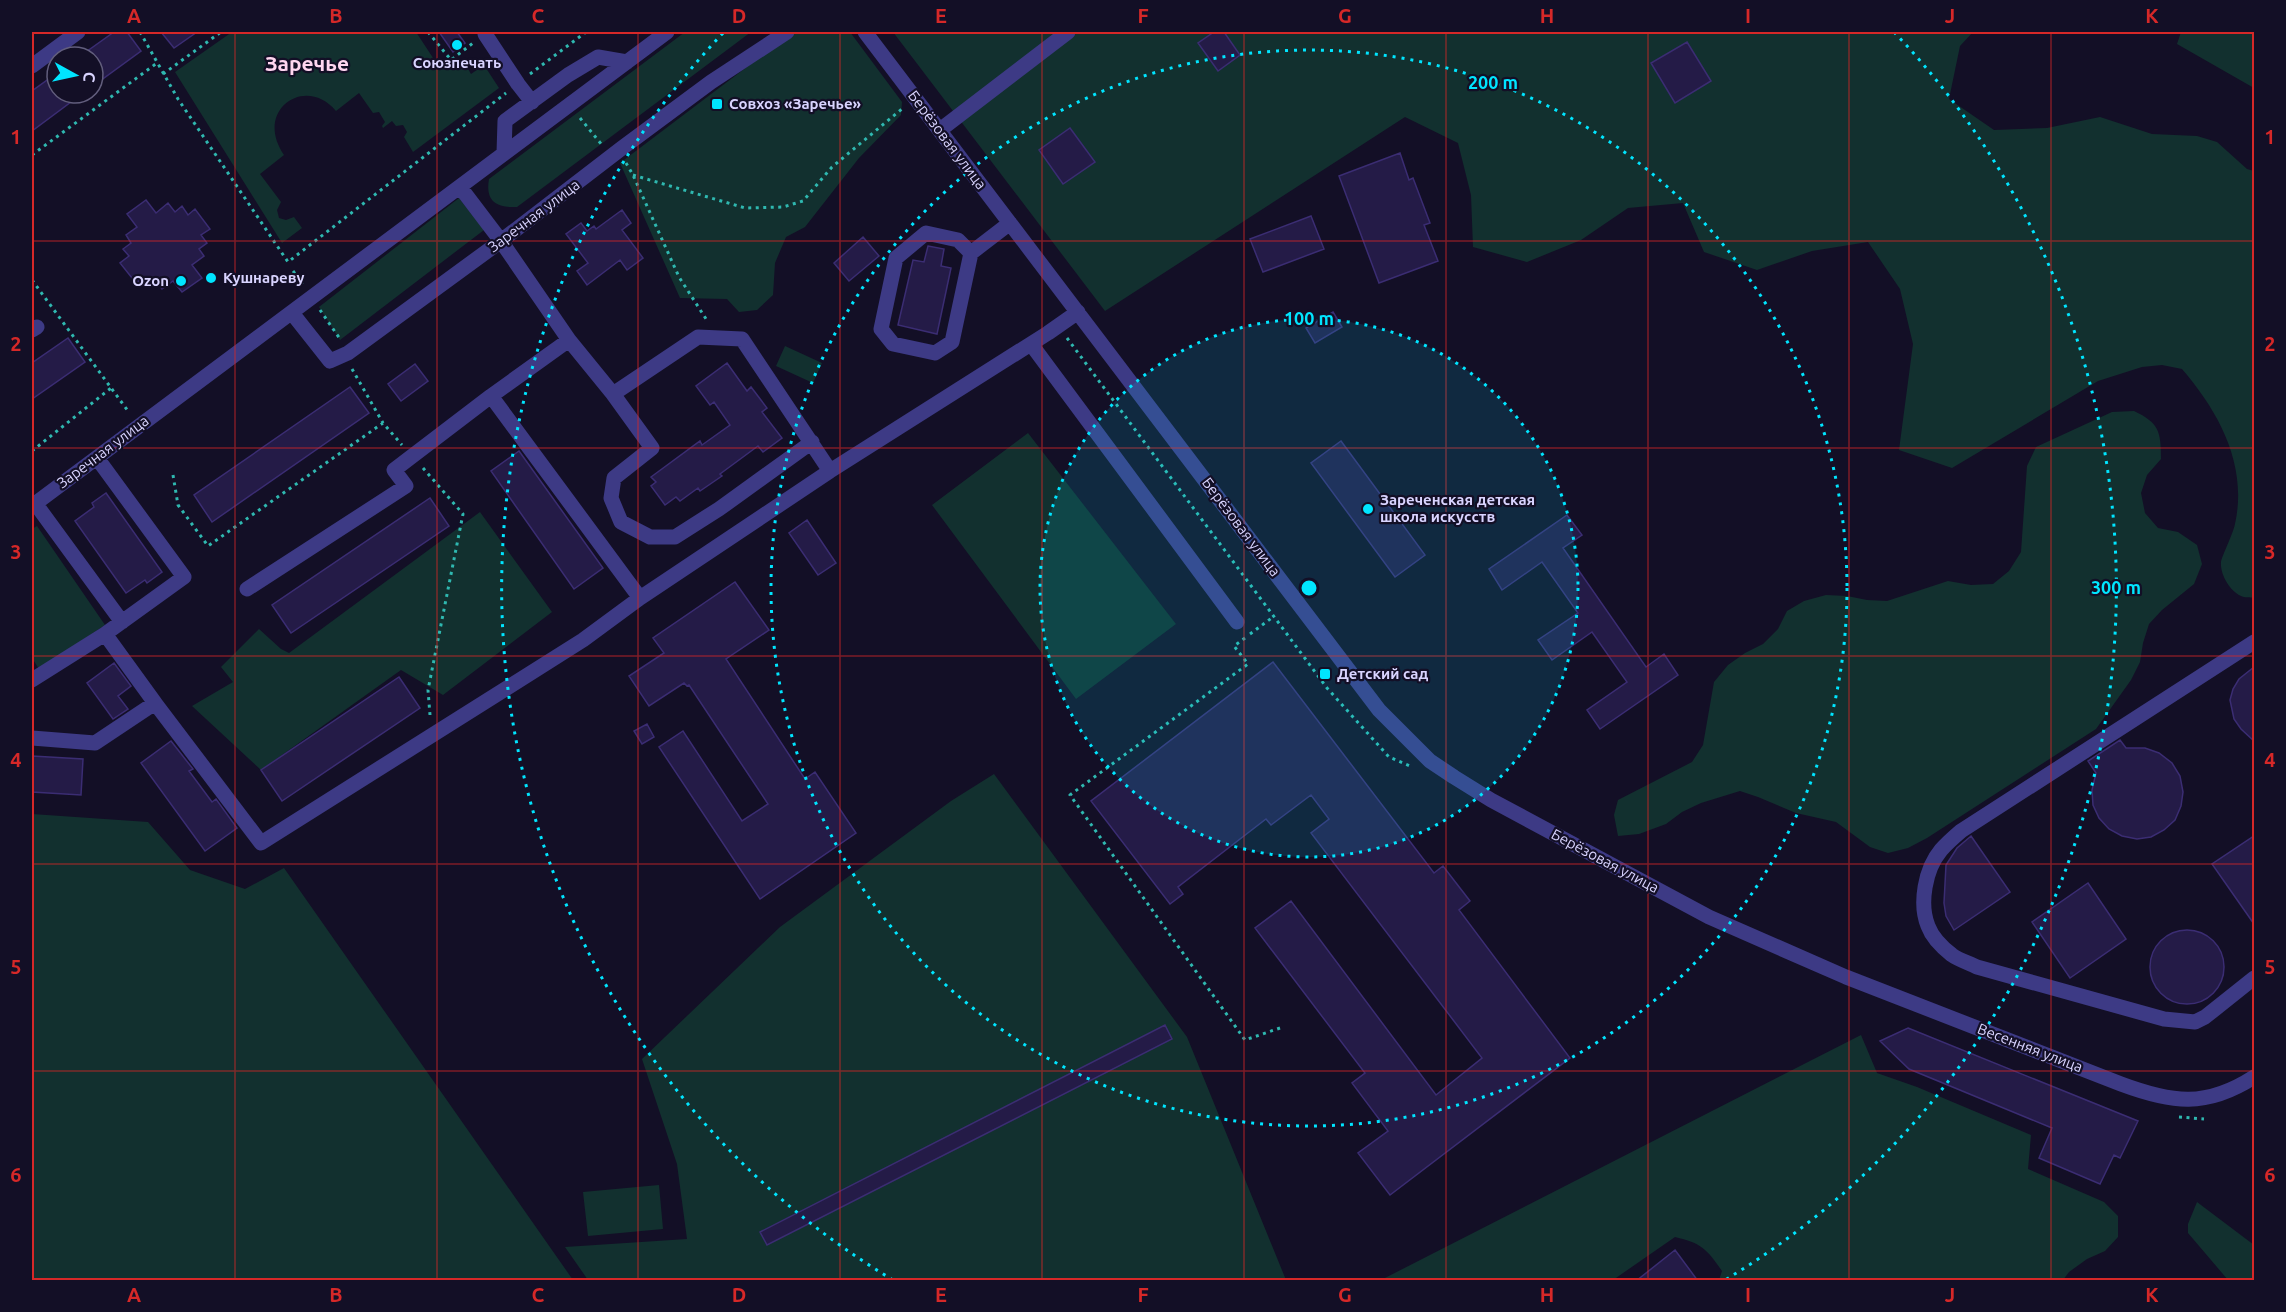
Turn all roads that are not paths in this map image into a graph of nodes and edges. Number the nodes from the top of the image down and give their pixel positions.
1 (78, 32) edge
2 (667, 32) edge
3 (787, 32) edge
4 (865, 32) edge
5 (1068, 32) edge
6 (485, 34) road end
7 (627, 62) junction
8 (32, 66) edge
9 (532, 102) junction
10 (939, 130) junction
11 (504, 153) junction
12 (460, 187) junction
13 (1010, 223) junction
14 (501, 241) junction
15 (971, 253) junction
16 (1078, 312) junction
17 (292, 313) junction
18 (569, 340) junction
19 (1031, 344) junction
20 (614, 393) junction
21 (491, 396) junction
22 (812, 442) junction
23 (97, 458) junction
24 (830, 471) junction
25 (33, 505) edge
26 (247, 589) dead end
27 (640, 598) junction
28 (122, 622) junction
29 (1237, 622) dead end
30 (105, 634) junction
31 (2254, 642) edge
32 (32, 680) edge
33 (155, 703) junction
34 (32, 738) edge
35 (1808, 961) joint
36 (2254, 978) edge
37 (2254, 1077) edge

1 - 8 street
2 - 7 street, Заречная улица
3 - 14 street, Заречная улица
4 - 10 street, Берёзовая улица
5 - 10 street
6 - 9 street
7 - 9 street
7 - 11 street, Заречная улица
9 - 11 street
10 - 13 street, Берёзовая улица
11 - 12 street, Заречная улица
12 - 14 street
12 - 17 street, Заречная улица
13 - 15 street
13 - 16 street, Берёзовая улица
14 - 17 street, Заречная улица
14 - 18 street
15 - 15 street
16 - 19 street
16 - 35 street, Берёзовая улица
17 - 23 street, Заречная улица
18 - 20 street
18 - 21 street
19 - 24 street
19 - 29 street
20 - 22 street
20 - 22 street
21 - 26 street
21 - 27 street
22 - 24 street
23 - 25 street, Заречная улица
23 - 28 street
24 - 27 street
25 - 28 street
27 - 33 street
28 - 30 street
30 - 32 street
30 - 33 street
31 - 36 street
33 - 34 street
35 - 37 street, Весенняя улица

